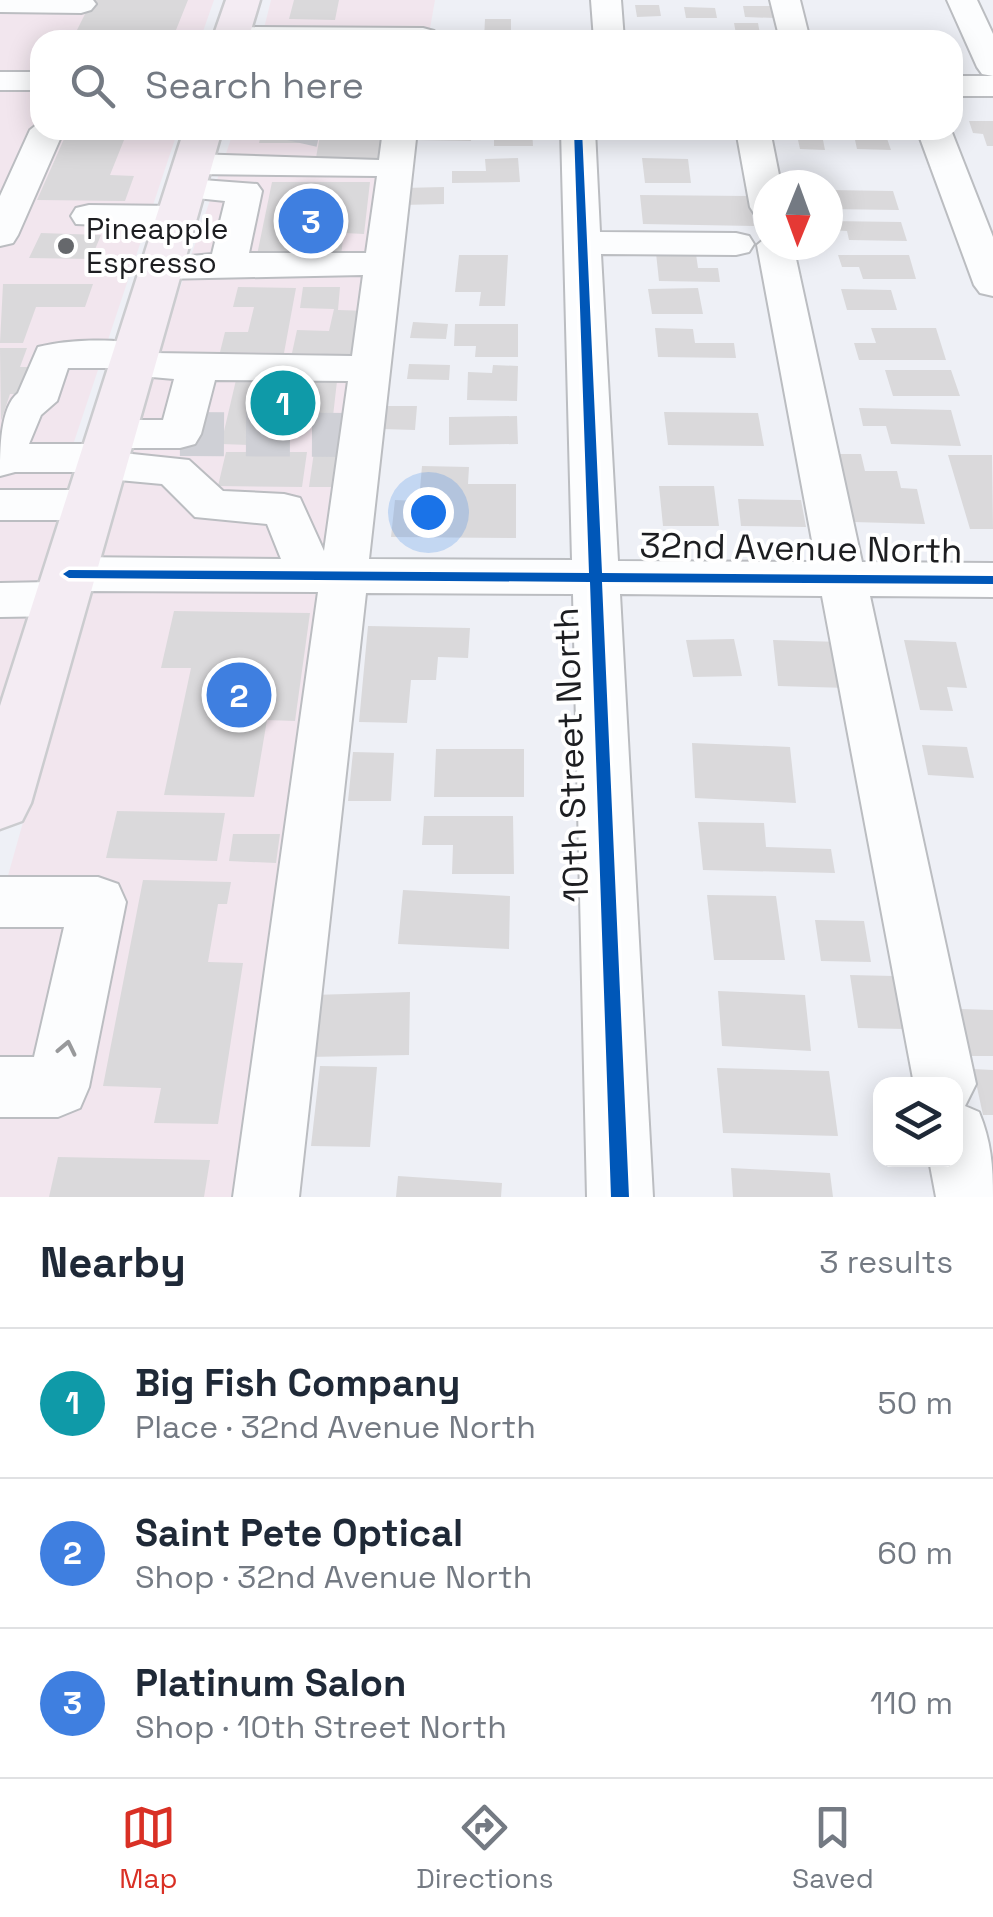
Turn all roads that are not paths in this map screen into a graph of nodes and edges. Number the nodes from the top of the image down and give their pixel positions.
1 (242, 0) edge
2 (426, 0) edge
3 (606, 0) edge
4 (785, 0) edge
5 (973, 1) edge
6 (82, 2) edge
7 (0, 3) edge
8 (69, 30) edge
9 (233, 30) edge
10 (423, 30) edge
11 (609, 30) edge
12 (793, 30) edge
13 (993, 67) edge
14 (0, 81) edge
15 (30, 81) edge
16 (963, 86) edge
17 (993, 86) edge
18 (43, 140) edge
19 (399, 140) edge
20 (578, 140) edge
21 (755, 140) edge
22 (938, 140) edge
23 (368, 168) dead end
24 (761, 170) edge
25 (189, 175) edge
26 (90, 216) dead end
27 (0, 235) edge
28 (582, 243) junction
29 (753, 244) edge
30 (760, 260) edge
31 (228, 264) junction
32 (383, 264) junction
33 (161, 268) junction
34 (993, 285) edge
35 (134, 360) junction
36 (198, 366) junction
37 (370, 369) junction
38 (1, 459) edge
39 (102, 466) junction
40 (0, 505) edge
41 (327, 575) junction
42 (593, 576) junction
43 (840, 579) junction
44 (993, 580) edge
45 (65, 587) junction
46 (0, 600) edge
47 (10, 739) edge
48 (0, 803) edge
49 (0, 902) edge
50 (944, 1077) edge
51 (0, 1087) edge
52 (962, 1167) edge
53 (266, 1197) edge
54 (620, 1197) edge
55 (968, 1197) edge

1 - 9 main road
2 - 10 street
3 - 11 street
4 - 12 street
5 - 13 street
6 - 7 street
6 - 8 street
14 - 15 street
16 - 17 street
18 - 27 street
19 - 32 street
20 - 28 street, 10th Street North
21 - 24 street
22 - 34 street
23 - 25 street
25 - 26 street
25 - 31 street
25 - 33 main road
28 - 29 street
28 - 42 street, 10th Street North
30 - 43 street
31 - 32 street
31 - 33 street
32 - 37 street
33 - 35 main road
35 - 36 street
35 - 38 street
35 - 39 main road
36 - 37 street
36 - 39 street
37 - 41 street
38 - 39 street
39 - 40 street
39 - 41 street
39 - 45 main road
41 - 42 street, 32nd Avenue North
41 - 45 street, 32nd Avenue North
41 - 53 street
42 - 43 street, 32nd Avenue North
42 - 54 street, 10th Street North
43 - 44 street, 32nd Avenue North
43 - 50 street
45 - 46 street, 32nd Avenue North
45 - 47 main road
47 - 48 main road
51 -> 49 street
52 - 55 street

